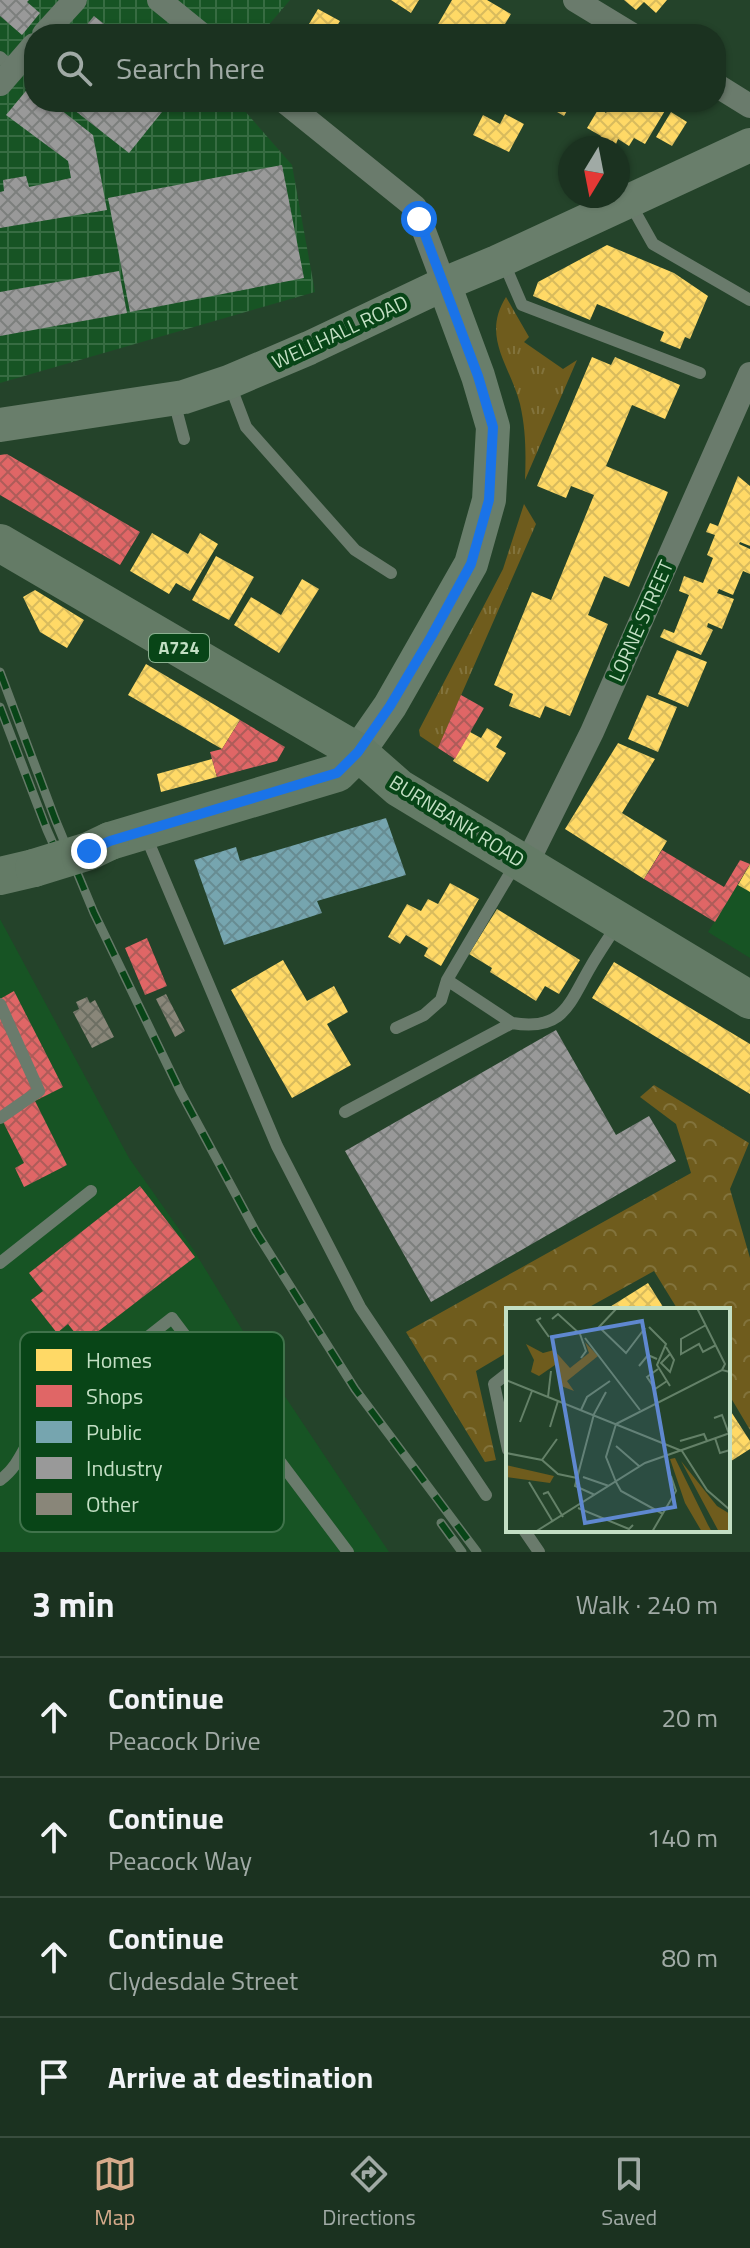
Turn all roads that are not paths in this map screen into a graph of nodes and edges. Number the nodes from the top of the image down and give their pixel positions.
1 (75, 0) edge
2 (159, 0) edge
3 (575, 0) edge
4 (53, 24) edge
5 (189, 24) edge
6 (615, 24) edge
7 (24, 53) edge
8 (4, 70) edge
9 (726, 91) edge
10 (750, 106) edge
11 (297, 112) edge
12 (750, 145) edge
13 (630, 199) edge
14 (630, 204) edge
15 (611, 208) edge
16 (503, 259) junction
17 (444, 284) junction
18 (750, 300) edge
19 (700, 373) dead end
20 (749, 374) edge
21 (229, 382) junction
22 (174, 398) junction
23 (0, 425) edge
24 (184, 439) dead end
25 (0, 543) edge
26 (391, 573) dead end
27 (358, 752) junction
28 (399, 788) junction
29 (263, 796) junction
30 (127, 836) junction
31 (526, 865) junction
32 (17, 872) edge
33 (620, 921) junction
34 (447, 980) junction
35 (750, 1000) edge
36 (0, 1004) edge
37 (512, 1023) junction
38 (396, 1028) dead end
39 (345, 1112) dead end
40 (0, 1118) edge
41 (91, 1191) dead end
42 (0, 1263) edge
43 (154, 1332) edge
44 (183, 1332) edge
45 (506, 1375) edge
46 (506, 1441) edge
47 (20, 1457) edge
48 (284, 1467) edge
49 (0, 1480) edge
50 (486, 1495) dead end
51 (525, 1532) edge
52 (348, 1552) edge
53 (539, 1552) edge

1 - 4 street
2 - 5 street
3 - 6 street
7 - 8 street
9 - 10 street
11 - 17 street
12 - 13 main road, WELLHALL ROAD
14 - 18 lane
15 - 16 main road, WELLHALL ROAD
16 - 17 main road, WELLHALL ROAD
16 - 19 lane
17 - 21 main road, WELLHALL ROAD
17 - 27 main road
20 - 31 street, LORNE STREET
21 - 22 main road, WELLHALL ROAD
21 - 26 lane
22 - 23 main road, WELLHALL ROAD
22 - 24 lane
25 - 27 main road, BURNBANK ROAD / A724
27 - 28 main road, BURNBANK ROAD / A724
27 - 29 main road
28 - 29 main road
28 - 31 main road, BURNBANK ROAD / A724
29 - 30 main road
30 - 32 main road, bridge
30 - 50 lane
31 - 33 main road, BURNBANK ROAD / A724
31 - 34 lane
33 - 35 main road, BURNBANK ROAD / A724
33 - 37 lane
34 - 37 lane
34 - 38 lane
36 - 40 lane
37 - 39 lane
41 - 42 lane
43 - 44 lane
45 - 46 lane
47 - 49 lane
48 - 52 lane
51 - 53 lane

